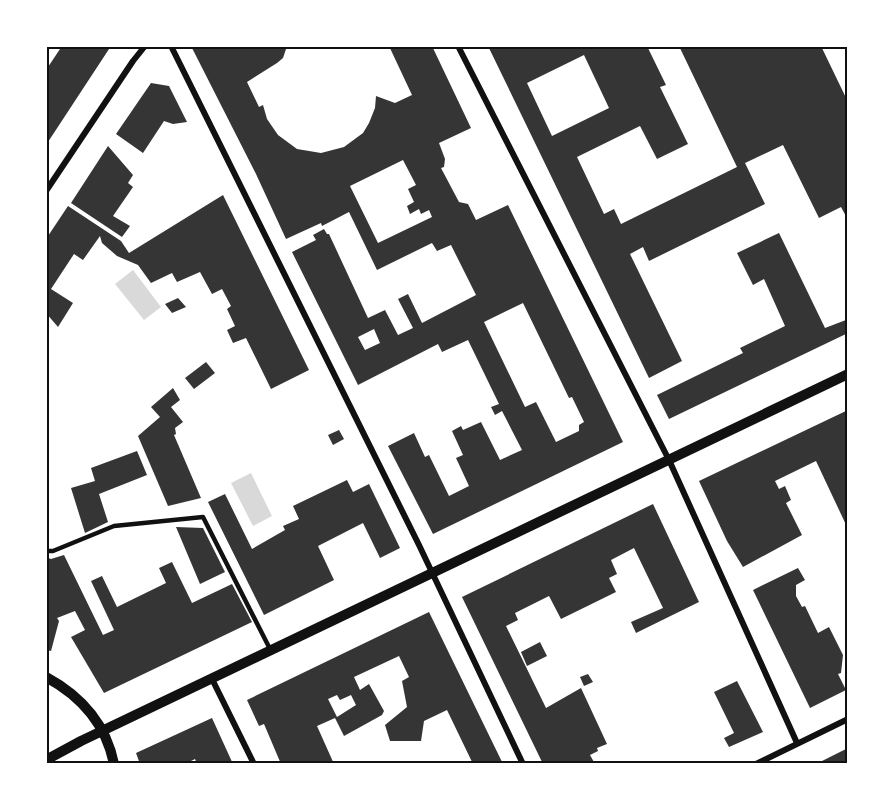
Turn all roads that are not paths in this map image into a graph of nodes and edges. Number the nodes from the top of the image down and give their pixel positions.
1 (145, 46) edge
2 (171, 46) edge
3 (458, 46) edge
4 (46, 191) edge
5 (848, 374) edge
6 (669, 460) junction
7 (46, 551) edge
8 (433, 573) junction
9 (271, 651) junction
10 (46, 677) edge
11 (212, 679) junction
12 (848, 719) edge
13 (104, 731) junction
14 (797, 743) junction
15 (46, 760) edge
16 (114, 764) edge
17 (254, 764) edge
18 (523, 764) edge
19 (756, 764) edge

1 - 4 street
2 - 8 street
3 - 6 street
5 - 6 street
6 - 8 street
6 - 14 street
7 - 9 lane
8 - 9 street
8 - 18 street
9 - 11 street
10 - 13 street
11 - 13 street
11 - 17 street
12 - 14 street
13 - 15 street
13 - 16 street
14 - 19 street

